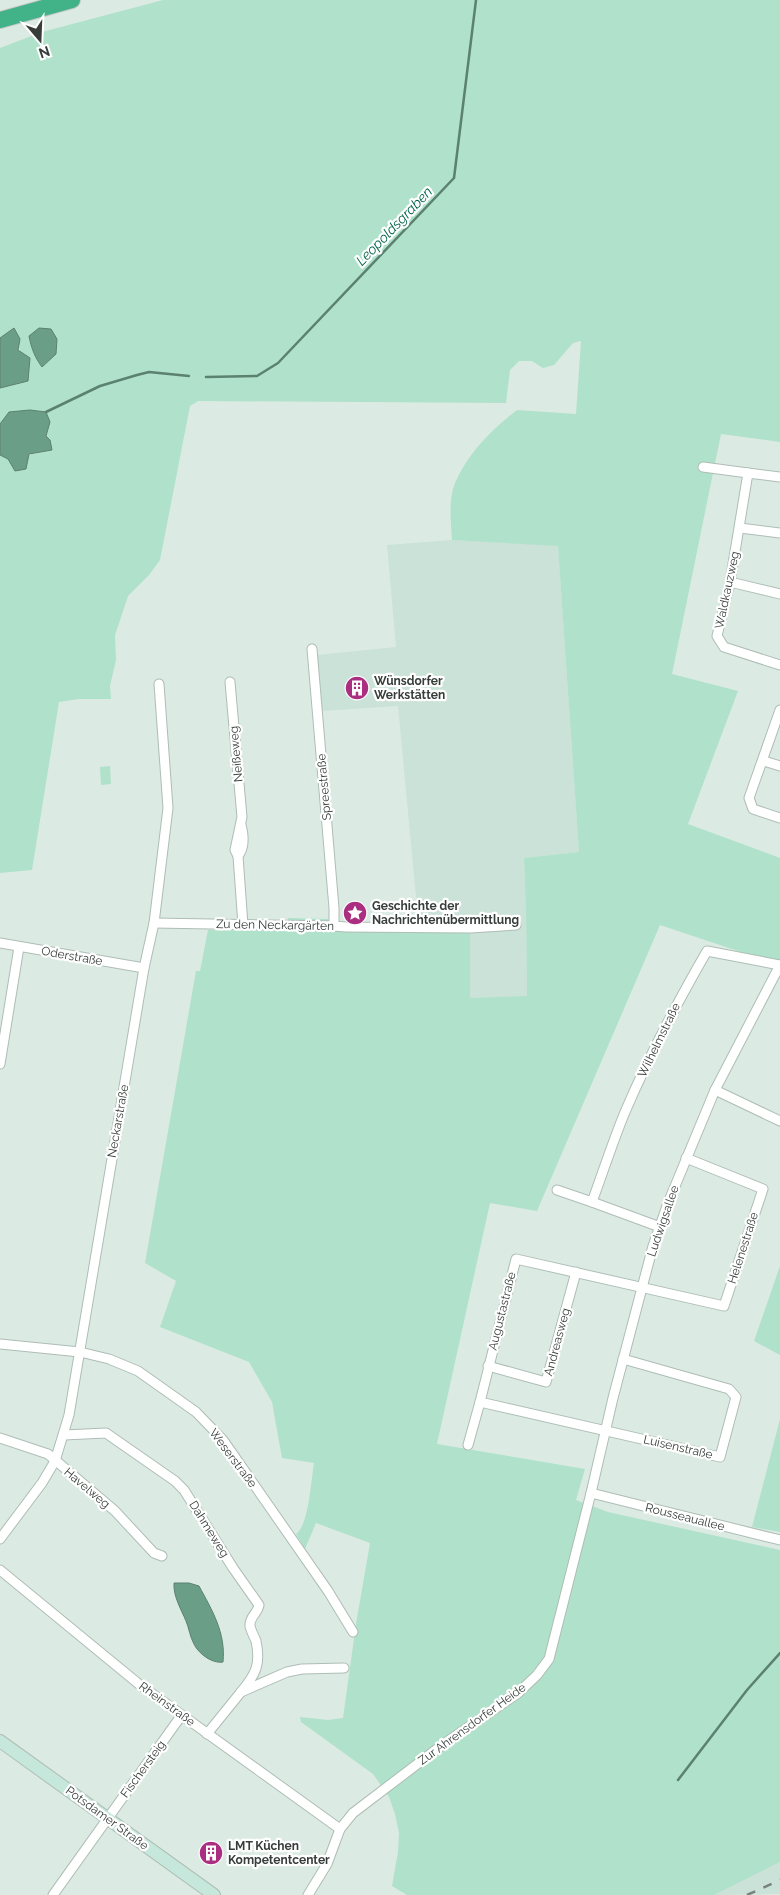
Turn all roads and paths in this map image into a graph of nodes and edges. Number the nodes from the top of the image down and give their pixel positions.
1 (72, 0) edge
2 (0, 20) edge
3 (704, 468) dead end
4 (748, 473) junction
5 (780, 477) edge
6 (740, 528) junction
7 (780, 533) edge
8 (730, 582) junction
9 (780, 594) edge
10 (312, 649) dead end
11 (780, 664) edge
12 (230, 682) dead end
13 (159, 684) dead end
14 (779, 714) edge
15 (764, 761) junction
16 (780, 766) edge
17 (780, 818) edge
18 (154, 923) junction
19 (243, 925) junction
20 (334, 926) junction
21 (516, 926) dead end
22 (0, 943) edge
23 (19, 947) junction
24 (780, 965) edge
25 (144, 968) junction
26 (0, 1064) edge
27 (715, 1090) junction
28 (780, 1121) edge
29 (686, 1158) junction
30 (557, 1190) dead end
31 (592, 1202) junction
32 (660, 1227) junction
33 (576, 1272) junction
34 (643, 1287) junction
35 (0, 1344) edge
36 (80, 1352) junction
37 (623, 1359) junction
38 (488, 1366) junction
39 (480, 1402) junction
40 (605, 1430) junction
41 (64, 1435) junction
42 (0, 1438) edge
43 (468, 1444) dead end
44 (55, 1461) junction
45 (591, 1493) junction
46 (0, 1540) edge
47 (780, 1540) edge
48 (162, 1556) dead end
49 (0, 1570) edge
50 (353, 1632) dead end
51 (344, 1668) dead end
52 (242, 1692) junction
53 (181, 1716) junction
54 (207, 1734) junction
55 (0, 1741) edge
56 (107, 1819) junction
57 (340, 1829) junction
58 (53, 1895) edge
59 (214, 1895) edge
60 (308, 1895) edge

1 - 2 highway
3 - 4 street
4 - 5 street
4 - 6 street, Waldkauzweg
6 - 7 street
6 - 8 street, Waldkauzweg
8 - 9 street
8 - 11 street, Waldkauzweg
10 - 20 street, Spreestraße
12 - 19 street, Neißeweg
13 - 18 street, Neckarstraße
14 - 15 street
15 - 16 street
15 - 17 street
18 - 19 street, Zu den Neckargärten
18 - 25 street, Neckarstraße
19 - 20 street, Zu den Neckargärten
20 - 21 street, Zu den Neckargärten
22 - 23 street, Oderstraße
23 - 25 street, Oderstraße
23 - 26 street
24 - 27 street, Ludwigsallee
24 - 31 street, Wilhelmstraße
25 - 36 street, Neckarstraße
27 - 28 street
27 - 29 street, Ludwigsallee
29 - 32 street, Ludwigsallee
29 - 34 street, Helenestraße
30 - 31 street
31 - 32 street
32 - 34 street, Ludwigsallee
33 - 34 street, Augustastraße
33 - 38 street, Augustastraße
33 - 38 street, Andreasweg
34 - 37 street, Ludwigsallee
35 - 36 street, Weserstraße
36 - 41 street, Neckarstraße
36 - 50 street, Weserstraße
37 - 40 street, Ludwigsallee
37 - 40 street, Luisenstraße
38 - 39 street, Augustastraße
39 - 40 street
39 - 43 street, Augustastraße
40 - 45 street, Ludwigsallee
41 - 44 street, Neckarstraße
41 - 52 street, Dahmeweg
42 - 44 street, Havelweg
44 - 46 street, Neckarstraße
44 - 48 street, Havelweg
45 - 47 street, Rousseauallee
45 - 57 street, Zur Ahrensdorfer Heide
49 - 53 street, Rheinstraße
51 - 52 street
52 - 54 street
53 - 54 street, Rheinstraße
53 - 56 street, Fischersteig
54 - 57 street, Rheinstraße
55 - 56 main road, Potsdamer Straße
56 - 58 street, Fischersteig
56 - 59 main road, Potsdamer Straße
57 - 60 street, Zur Ahrensdorfer Heide

